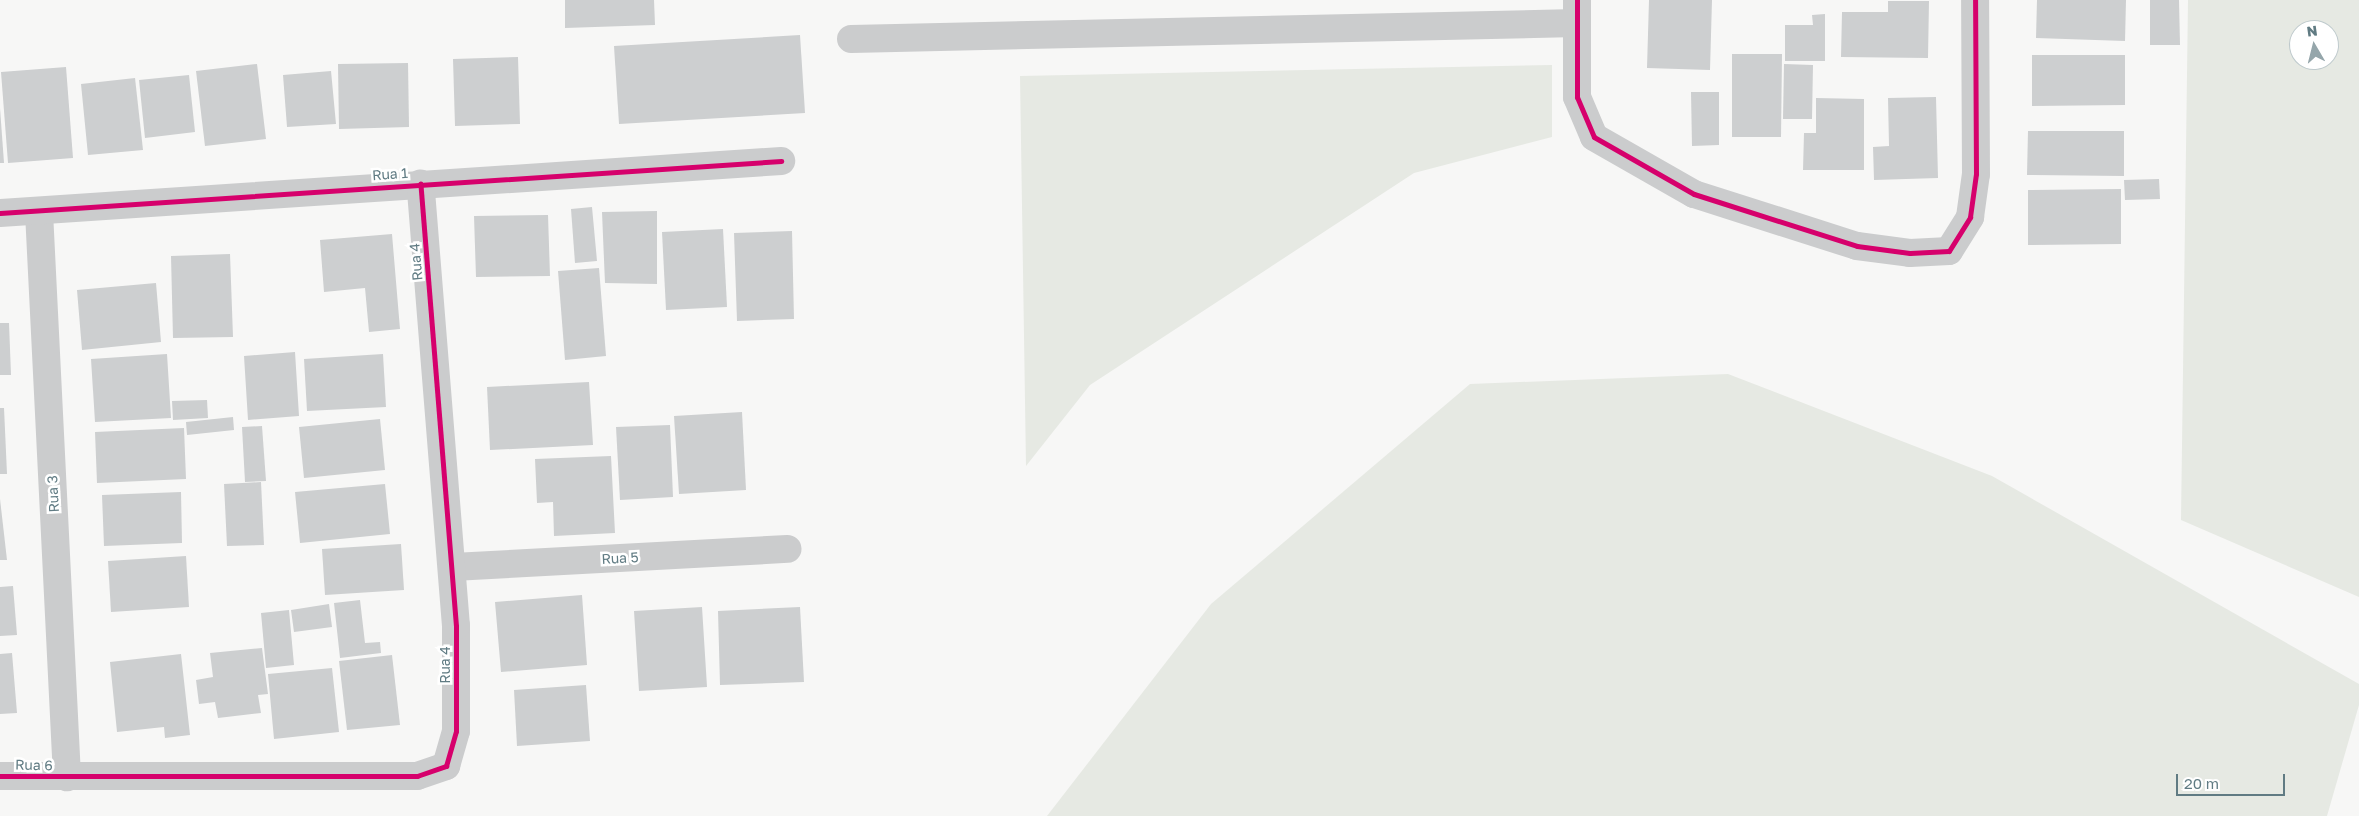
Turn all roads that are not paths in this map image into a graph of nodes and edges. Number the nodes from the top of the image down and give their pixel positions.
1 (1975, 0) edge
2 (1577, 12) edge
3 (850, 38) dead end
4 (781, 161) dead end
5 (420, 183) junction
6 (39, 212) junction
7 (0, 213) edge
8 (788, 549) dead end
9 (453, 567) junction
10 (0, 776) edge
11 (67, 777) junction

1 - 2 street
2 - 3 street
4 - 5 street, Rua 1
5 - 6 street, Rua 1
5 - 9 street, Rua 4
6 - 7 street, Rua 1
6 - 11 street, Rua 3
8 - 9 street, Rua 5
9 - 11 street, Rua 4
10 - 11 street, Rua 6

